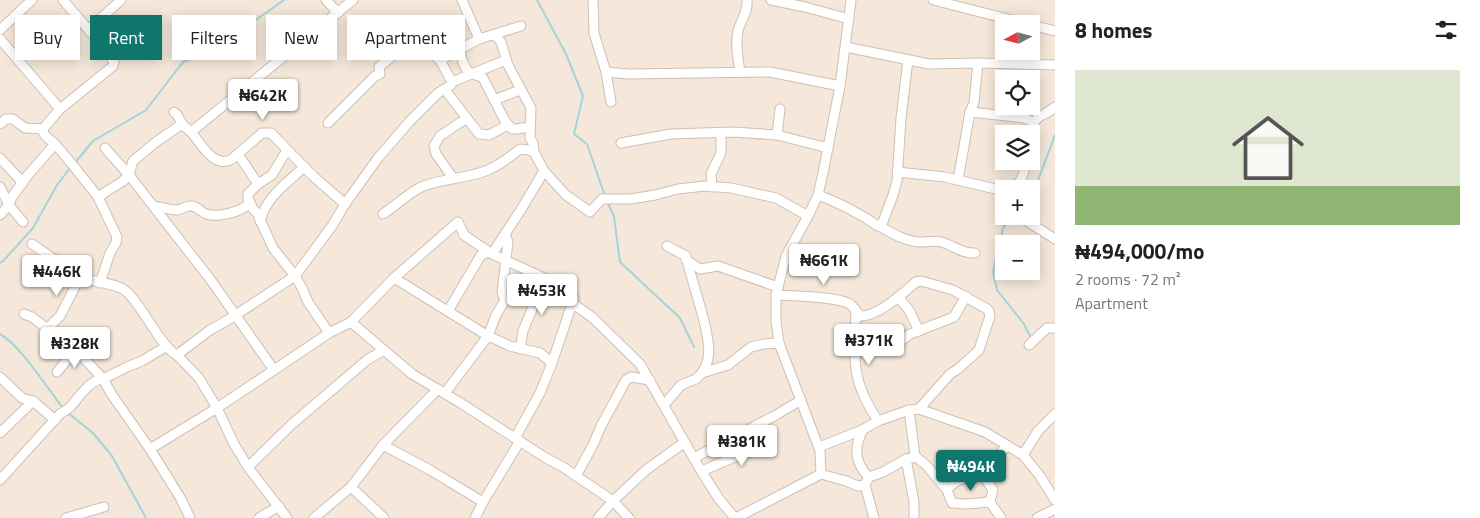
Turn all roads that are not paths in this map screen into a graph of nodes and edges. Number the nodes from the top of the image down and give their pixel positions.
1 (32, 0) edge
2 (63, 0) edge
3 (121, 0) edge
4 (326, 0) edge
5 (353, 0) edge
6 (462, 0) edge
7 (593, 0) edge
8 (747, 0) edge
9 (771, 0) edge
10 (851, 0) edge
11 (933, 0) edge
12 (805, 4) edge
13 (338, 13) junction
14 (995, 16) edge
15 (849, 19) junction
16 (521, 26) dead end
17 (1040, 27) edge
18 (89, 29) junction
19 (0, 30) edge
20 (1055, 31) edge
21 (493, 35) junction
22 (479, 39) junction
23 (0, 41) edge
24 (465, 46) edge
25 (846, 47) junction
26 (387, 60) edge
27 (440, 60) edge
28 (463, 60) edge
29 (506, 60) junction
30 (908, 60) junction
31 (978, 63) junction
32 (1055, 64) edge
33 (606, 72) junction
34 (740, 72) junction
35 (472, 74) junction
36 (452, 82) junction
37 (840, 86) junction
38 (444, 90) junction
39 (520, 90) junction
40 (494, 100) junction
41 (611, 102) dead end
42 (1055, 106) edge
43 (60, 109) junction
44 (780, 109) dead end
45 (174, 112) dead end
46 (970, 112) junction
47 (467, 118) junction
48 (1033, 122) junction
49 (328, 123) dead end
50 (0, 124) edge
51 (182, 124) junction
52 (508, 125) junction
53 (1032, 125) edge
54 (530, 127) junction
55 (43, 129) junction
56 (191, 132) junction
57 (721, 133) junction
58 (777, 135) junction
59 (622, 143) dead end
60 (55, 144) junction
61 (105, 148) dead end
62 (828, 148) junction
63 (287, 150) junction
64 (534, 152) junction
65 (238, 154) junction
66 (0, 158) edge
67 (304, 167) junction
68 (544, 171) junction
69 (897, 172) junction
70 (129, 175) junction
71 (452, 178) junction
72 (958, 180) junction
73 (23, 183) junction
74 (258, 184) junction
75 (0, 186) edge
76 (712, 187) junction
77 (995, 188) edge
78 (818, 196) junction
79 (98, 197) junction
80 (250, 203) junction
81 (345, 204) junction
82 (9, 205) junction
83 (154, 206) junction
84 (383, 214) dead end
85 (0, 215) edge
86 (808, 216) junction
87 (23, 222) dead end
88 (260, 222) junction
89 (1033, 225) edge
90 (881, 227) junction
91 (505, 234) junction
92 (1055, 239) edge
93 (32, 244) dead end
94 (667, 246) dead end
95 (491, 253) junction
96 (975, 253) dead end
97 (686, 260) junction
98 (506, 261) junction
99 (81, 275) junction
100 (295, 276) junction
101 (394, 278) junction
102 (545, 278) junction
103 (100, 283) junction
104 (777, 291) junction
105 (966, 296) junction
106 (898, 297) junction
107 (572, 303) junction
108 (448, 311) junction
109 (856, 312) junction
110 (24, 314) dead end
111 (235, 315) junction
112 (351, 322) junction
113 (1055, 328) edge
114 (47, 329) junction
115 (919, 331) junction
116 (330, 333) junction
117 (488, 336) junction
118 (899, 342) dead end
119 (779, 343) junction
120 (1029, 345) dead end
121 (167, 346) junction
122 (520, 349) junction
123 (75, 350) junction
124 (384, 350) junction
125 (177, 355) junction
126 (552, 363) junction
127 (274, 370) junction
128 (56, 372) dead end
129 (702, 373) junction
130 (0, 377) edge
131 (103, 379) junction
132 (650, 380) junction
133 (441, 391) junction
134 (801, 400) junction
135 (33, 401) junction
136 (664, 404) junction
137 (217, 408) junction
138 (914, 409) junction
139 (1055, 414) edge
140 (57, 417) junction
141 (878, 421) junction
142 (755, 426) junction
143 (862, 430) junction
144 (0, 433) edge
145 (517, 439) junction
146 (685, 442) junction
147 (383, 445) junction
148 (1007, 445) junction
149 (819, 447) junction
150 (150, 449) junction
151 (1023, 455) junction
152 (916, 457) junction
153 (694, 458) junction
154 (906, 459) junction
155 (248, 467) junction
156 (700, 469) junction
157 (821, 474) junction
158 (983, 475) junction
159 (576, 476) junction
160 (0, 480) edge
161 (867, 481) junction
162 (351, 487) junction
163 (947, 490) junction
164 (1055, 500) edge
165 (613, 501) junction
166 (483, 502) junction
167 (990, 502) junction
168 (279, 506) junction
169 (104, 507) dead end
170 (1049, 513) edge
171 (914, 516) dead end
172 (66, 518) edge
173 (190, 518) edge
174 (259, 518) edge
175 (287, 518) edge
176 (314, 518) edge
177 (384, 518) edge
178 (475, 518) edge
179 (598, 518) edge
180 (629, 518) edge
181 (735, 518) edge
182 (874, 518) edge
183 (1001, 518) edge
184 (1037, 518) edge

1 - 19 street
2 - 18 street
3 - 18 street
4 - 13 street
5 - 13 street
6 - 22 street
7 - 33 street
8 - 34 street
9 - 12 street
10 - 15 street
11 - 14 street
12 - 15 street
13 - 56 street
15 - 25 street
16 - 21 street
17 - 20 street
18 - 43 street
21 - 22 street
21 - 29 street
22 - 24 street
23 - 43 street
25 - 30 street
25 - 37 street
26 - 49 street
27 - 36 street
28 - 35 street
29 - 35 street
29 - 39 street
30 - 31 street
30 - 69 street
31 - 32 street
31 - 46 street
33 - 34 street
33 - 41 street
34 - 37 street
35 - 36 street
35 - 40 street
36 - 38 street
37 - 62 street
38 - 47 street
38 - 81 street
39 - 40 street
39 - 54 street
40 - 52 street
42 - 48 street
43 - 55 street
44 - 58 street
45 - 51 street
46 - 48 street
46 - 72 street
47 - 52 street
47 - 71 street
48 - 53 street
50 - 55 street
51 - 56 street
51 - 70 street
52 - 54 street
54 - 64 street
55 - 60 street
56 - 65 street
57 - 58 street
57 - 59 street
57 - 76 street
58 - 62 street
60 - 73 street
60 - 79 street
61 - 70 street
62 - 78 street
63 - 65 street
63 - 67 street
63 - 74 street
64 - 68 street
64 - 71 street
65 - 74 street
66 - 73 street
67 - 81 street
67 - 88 street
68 - 76 street
68 - 91 street
69 - 72 street
69 - 90 street
70 - 79 street
70 - 83 street
71 - 84 street
72 - 77 street
73 - 82 street
74 - 80 street
75 - 82 street
76 - 86 street
78 - 86 street
78 - 90 street
79 - 103 street
80 - 83 street
80 - 88 street
81 - 100 street
82 - 85 street
82 - 87 street
83 - 111 street
86 - 104 street
88 - 100 street
89 - 92 street
90 - 96 street
91 - 95 street
91 - 98 street
93 - 99 street
94 - 97 street
95 - 98 street
95 - 101 street
95 - 108 street
97 - 104 street
97 - 129 street
98 - 102 street
98 - 117 street
99 - 103 street
99 - 114 street
100 - 111 street
100 - 116 street
101 - 108 street
101 - 112 street
102 - 107 street
102 - 122 street
103 - 121 street
104 - 109 street
104 - 119 street
105 - 106 street
105 - 115 street
105 - 138 street
106 - 109 street
106 - 115 street
107 - 126 street
107 - 132 street
108 - 117 street
109 - 141 street
110 - 114 street
111 - 125 street
111 - 127 street
112 - 116 street
112 - 124 street
113 - 120 street
114 - 123 street
115 - 118 street
116 - 127 street
117 - 122 street
117 - 133 street
119 - 129 street
119 - 134 street
121 - 125 street
121 - 131 street
122 - 126 street
123 - 128 street
123 - 131 street
124 - 133 street
124 - 155 street
125 - 137 street
126 - 145 street
127 - 137 street
129 - 136 street
130 - 135 street
131 - 140 street
131 - 150 street
132 - 136 street
132 - 159 street
133 - 145 street
133 - 147 street
134 - 142 street
134 - 149 street
135 - 140 street
135 - 144 street
136 - 146 street
137 - 150 street
137 - 155 street
138 - 141 street
138 - 148 street
138 - 152 street
139 - 151 street
140 - 160 street
141 - 143 street
142 - 153 street
142 - 156 street
143 - 149 street
143 - 161 street
145 - 159 street
145 - 166 street
146 - 153 street
146 - 165 street
147 - 162 street
147 - 166 street
148 - 151 street
148 - 158 street
149 - 157 street
150 - 173 street
151 - 164 street
152 - 154 street
152 - 163 street
153 - 156 street
154 - 161 street
154 - 171 street
155 - 168 street
156 - 181 street
157 - 161 street
157 - 181 street
158 - 163 street
158 - 167 street
159 - 165 street
161 - 182 street
162 - 176 street
162 - 177 street
163 - 167 street
165 - 179 street
165 - 180 street
166 - 178 street
167 - 183 street
168 - 174 street
168 - 175 street
169 - 172 street
170 - 184 street

